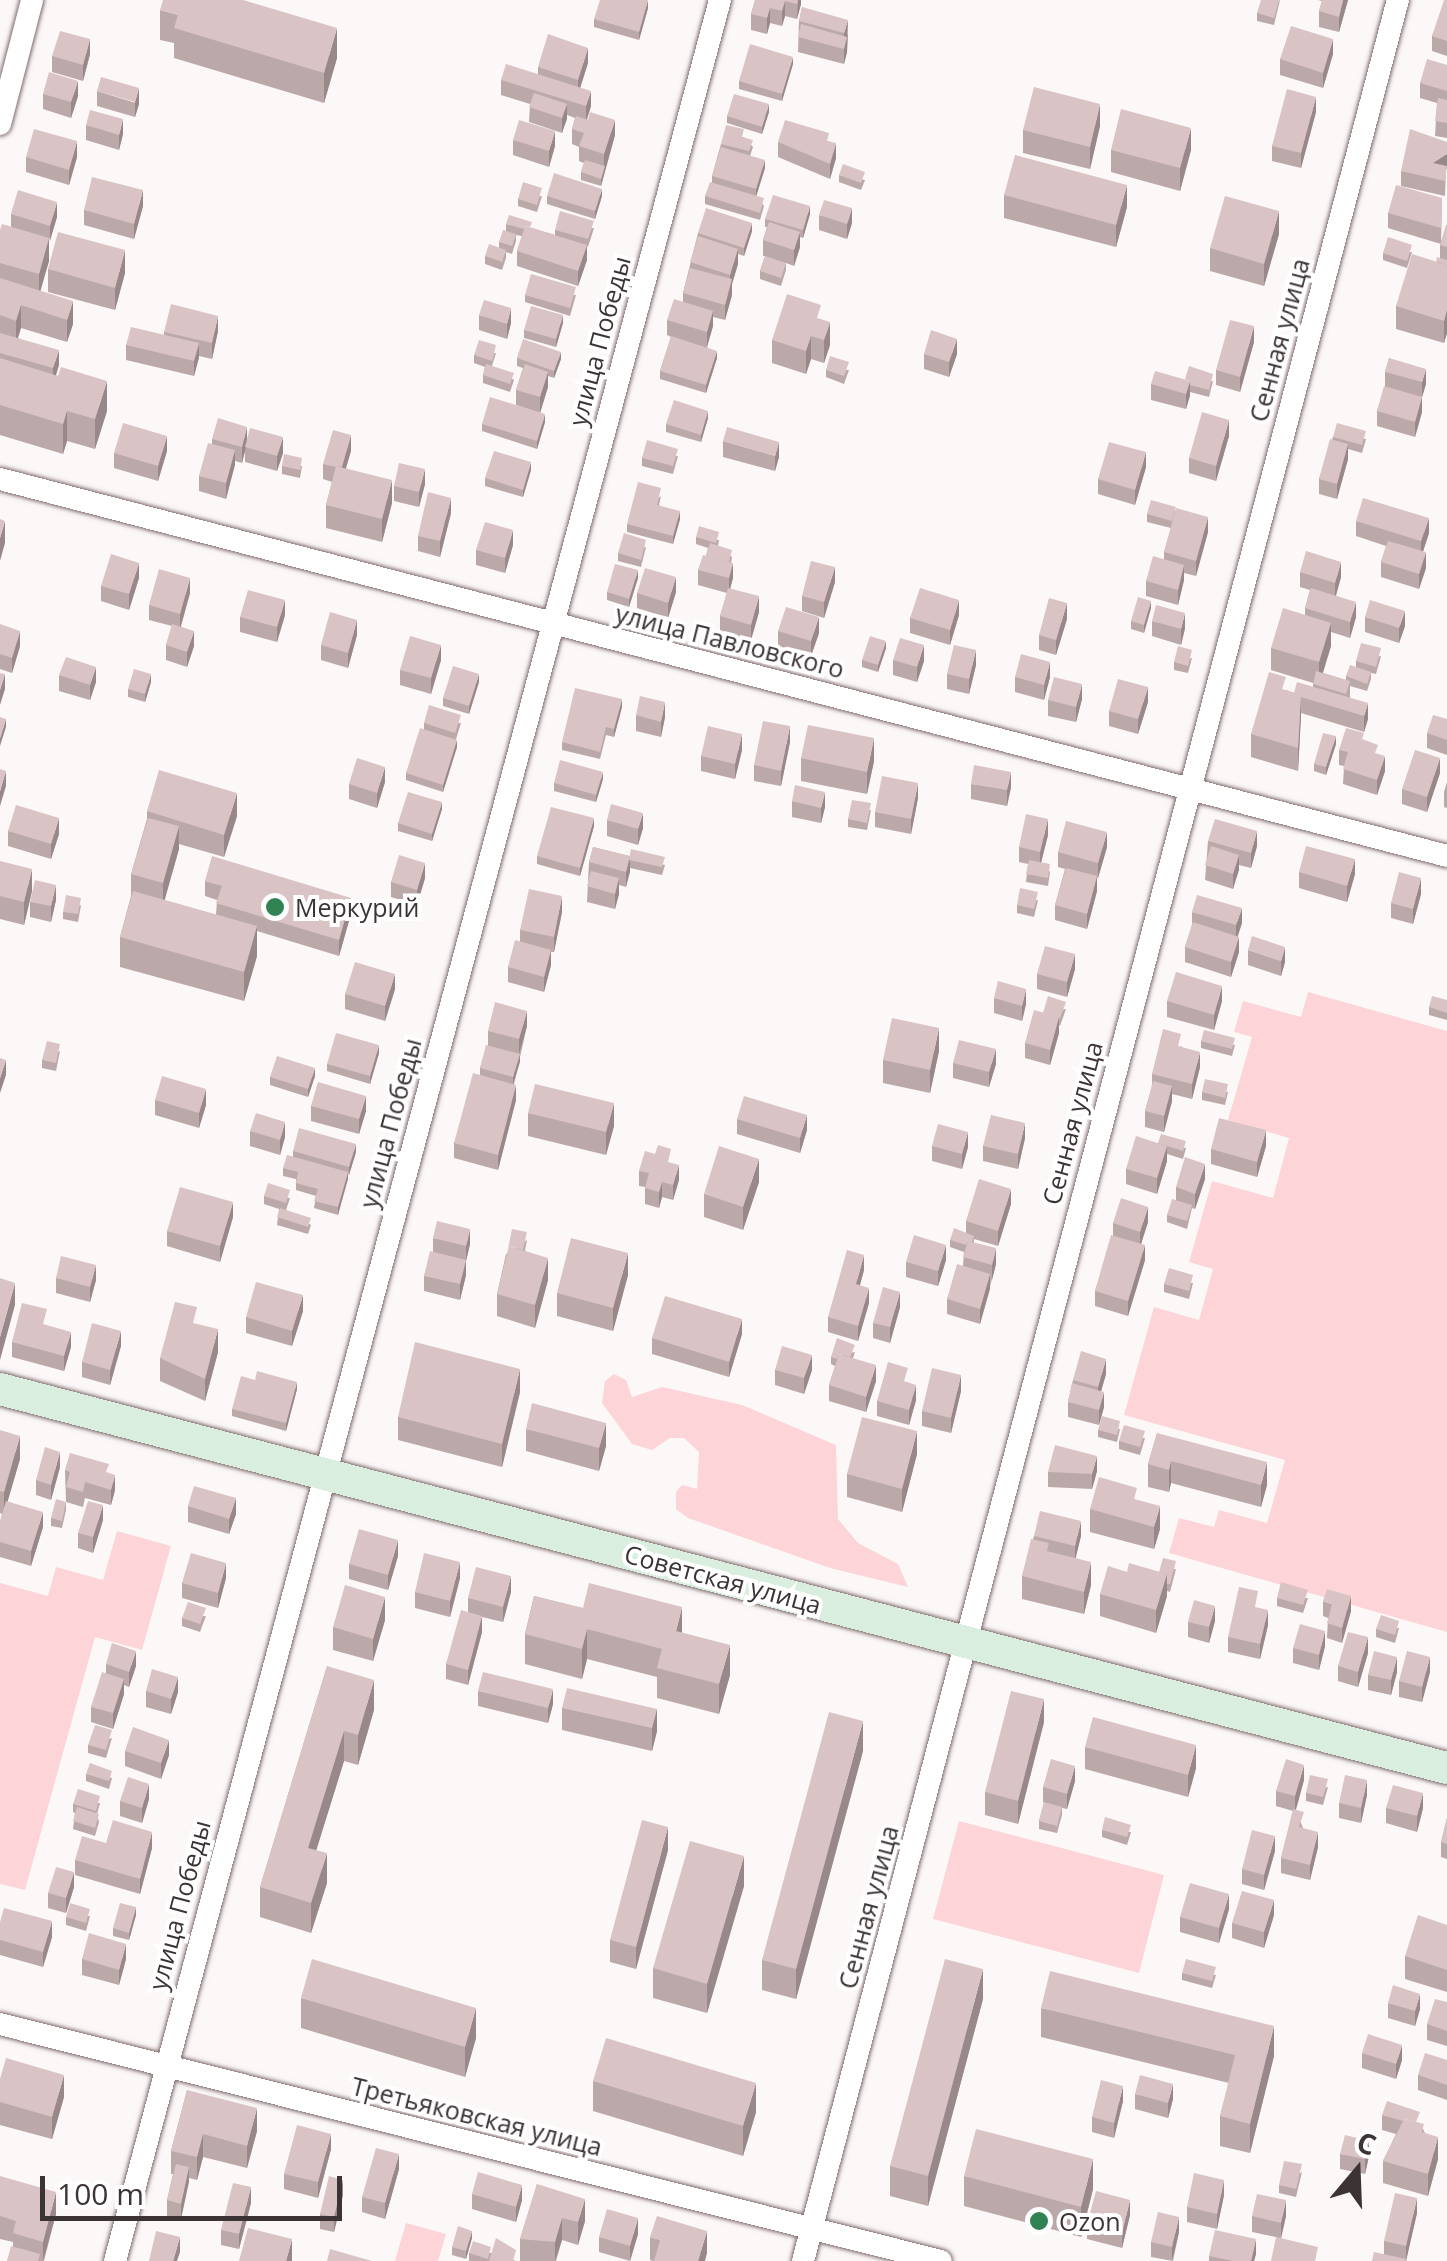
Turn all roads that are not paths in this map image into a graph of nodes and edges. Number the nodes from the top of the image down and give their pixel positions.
1 (32, 0) edge
2 (720, 0) edge
3 (1398, 0) edge
4 (0, 124) edge
5 (0, 479) edge
6 (551, 623) junction
7 (1188, 786) junction
8 (1447, 856) edge
9 (0, 1390) edge
10 (326, 1475) junction
11 (966, 1642) junction
12 (1447, 1768) edge
13 (0, 2024) edge
14 (163, 2068) junction
15 (812, 2226) junction
16 (115, 2261) edge
17 (803, 2261) edge
18 (942, 2261) edge

1 - 4 street
2 - 6 street, улица Победы
3 - 7 street, Сенная улица
5 - 6 street, улица Павловского
6 - 7 street, улица Павловского
6 - 10 street, улица Победы
7 - 8 street, улица Павловского
7 - 11 street, Сенная улица
9 - 10 street, Советская улица
10 - 11 street, Советская улица
10 - 14 street, улица Победы
11 - 12 street, Советская улица
11 - 15 street, Сенная улица
13 - 14 street, Третьяковская улица
14 - 15 street, Третьяковская улица
14 - 16 street, улица Победы
15 - 17 street, Сенная улица
15 - 18 street, Третьяковская улица

